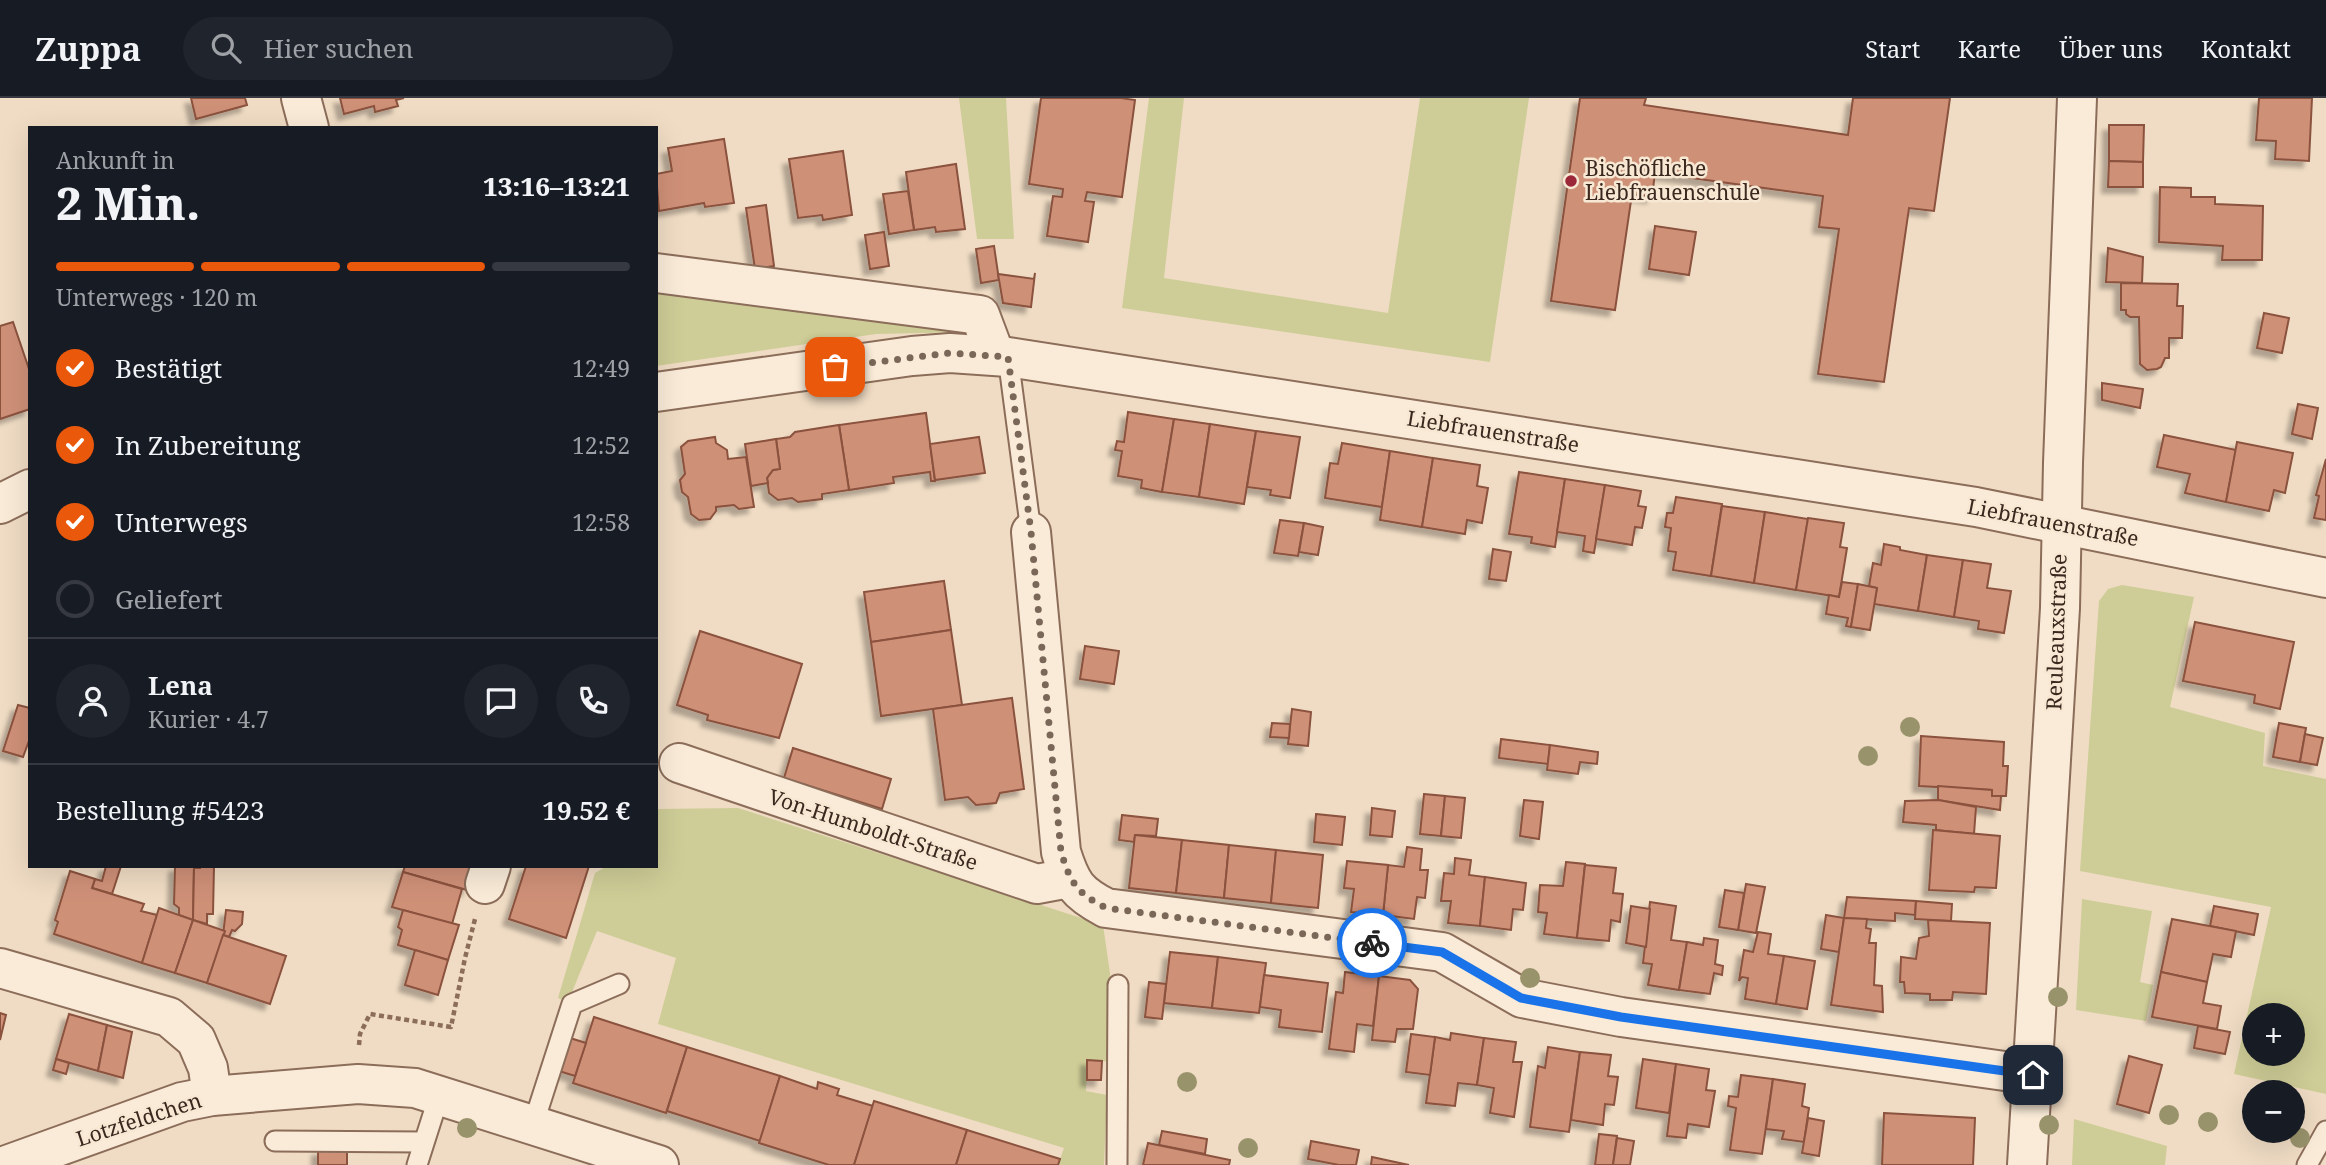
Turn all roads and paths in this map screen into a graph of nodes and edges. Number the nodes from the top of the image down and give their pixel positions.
1 (301, 98) edge
2 (2077, 98) edge
3 (308, 126) edge
4 (658, 273) edge
5 (1002, 356) junction
6 (658, 391) edge
7 (28, 490) edge
8 (0, 504) edge
9 (2062, 523) junction
10 (1031, 532) joint
11 (2326, 578) edge
12 (679, 763) dead end
13 (1069, 878) junction
14 (465, 958) dead end
15 (0, 968) edge
16 (619, 984) dead end
17 (1118, 985) dead end
18 (360, 1034) dead end
19 (2033, 1075) junction
20 (212, 1096) junction
21 (439, 1096) junction
22 (533, 1125) junction
23 (2326, 1131) edge
24 (275, 1141) dead end
25 (423, 1142) junction
26 (7, 1165) edge
27 (416, 1165) edge
28 (659, 1165) edge
29 (1117, 1165) edge
30 (2027, 1165) edge
31 (2307, 1165) edge

1 - 3 street
2 - 9 street, Reuleauxstraße
4 - 5 street
5 - 6 street, Liebfrauenstraße
5 - 9 street, Liebfrauenstraße
5 - 10 lane
7 - 8 street
9 - 11 street, Liebfrauenstraße
9 - 19 street, Reuleauxstraße
10 - 13 street
12 - 13 street, Von-Humboldt-Straße
13 - 19 street
14 - 18 path
15 - 20 street
16 - 22 lane
17 - 29 lane
19 - 30 street, Reuleauxstraße
20 - 21 street, Lotzfeldchen
20 - 26 street, Lotzfeldchen
21 - 22 street, Lotzfeldchen
21 - 25 lane
22 - 28 street, Lotzfeldchen
23 - 31 lane
24 - 25 lane
25 - 27 lane

